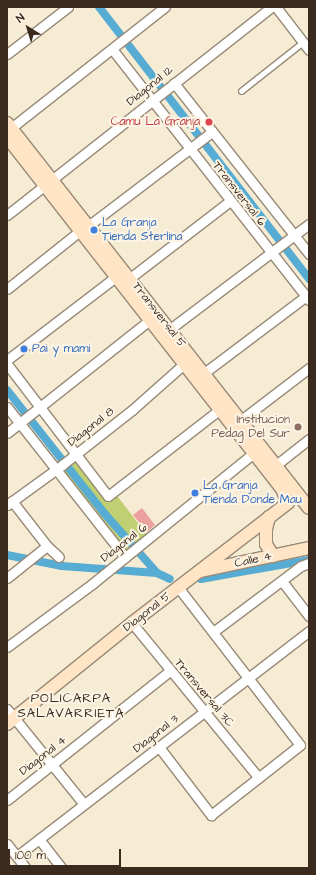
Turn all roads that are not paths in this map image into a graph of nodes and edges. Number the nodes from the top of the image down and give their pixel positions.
1 (68, 7) edge
2 (165, 7) edge
3 (271, 7) edge
4 (276, 7) edge
5 (307, 45) edge
6 (113, 47) junction
7 (7, 54) edge
8 (170, 86) junction
9 (241, 91) dead end
10 (154, 99) junction
11 (212, 132) junction
12 (8, 133) edge
13 (190, 150) junction
14 (48, 183) junction
15 (230, 201) junction
16 (7, 214) edge
17 (309, 224) edge
18 (84, 228) junction
19 (290, 237) junction
20 (272, 251) junction
21 (309, 254) edge
22 (117, 276) junction
23 (130, 278) junction
24 (7, 288) edge
25 (308, 297) edge
26 (151, 319) junction
27 (170, 329) junction
28 (7, 360) edge
29 (185, 363) junction
30 (7, 364) edge
31 (309, 368) edge
32 (204, 373) junction
33 (7, 407) edge
34 (38, 409) junction
35 (220, 409) junction
36 (241, 420) junction
37 (22, 421) junction
38 (7, 433) edge
39 (309, 439) edge
40 (254, 453) junction
41 (74, 455) junction
42 (276, 465) junction
43 (59, 467) junction
44 (9, 503) edge
45 (288, 503) junction
46 (309, 508) edge
47 (269, 517) junction
48 (47, 546) junction
49 (309, 548) edge
50 (128, 555) junction
51 (273, 556) junction
52 (59, 557) dead end
53 (305, 564) edge
54 (7, 578) edge
55 (189, 579) junction
56 (282, 581) junction
57 (309, 616) edge
58 (132, 623) junction
59 (309, 631) edge
60 (213, 632) junction
61 (7, 647) edge
62 (170, 671) junction
63 (248, 678) junction
64 (204, 712) junction
65 (9, 717) edge
66 (159, 747) junction
67 (52, 764) junction
68 (259, 778) junction
69 (7, 800) edge
70 (84, 804) junction
71 (39, 839) junction
72 (7, 844) edge
73 (17, 856) junction
74 (26, 868) edge
75 (62, 868) edge

1 - 7 street
2 - 6 street
3 - 8 street, Diagonal 12
4 - 5 street
5 - 9 lane
6 - 10 street, Transversal 6
6 - 12 street
8 - 10 street, Diagonal 12
8 - 11 street, Transversal 6
10 - 13 street, Transversal 6
10 - 14 street, Diagonal 12
11 - 13 street
11 - 19 street, Transversal 6
12 - 14 street, Transversal 5
13 - 15 street, Transversal 6
13 - 18 street
14 - 16 street, Diagonal 12
14 - 18 street, Transversal 5
15 - 20 street, Transversal 6
15 - 23 street
17 - 19 street
18 - 22 street, Transversal 5
18 - 23 street, Transversal 5
18 - 24 street
19 - 20 street
19 - 21 street, Transversal 6
20 - 25 street, Transversal 6
20 - 27 street
22 - 26 street, Transversal 5
22 - 28 street
23 - 27 street, Transversal 5
25 - 32 street
26 - 29 street, Transversal 5
26 - 34 street
27 - 32 street, Transversal 5
29 - 35 street, Transversal 5
29 - 41 street, Diagonal 8
30 - 34 street
31 - 36 street
32 - 36 street, Transversal 5
33 - 37 street
34 - 37 street
34 - 41 street
35 - 40 street, Transversal 5
35 - 41 street
36 - 42 street, Transversal 5
37 - 38 street
37 - 43 street
39 - 42 street
40 - 45 street, Transversal 5
40 - 50 street, Diagonal 6
41 - 43 street, Diagonal 8
42 - 46 street, Transversal 5
43 - 44 street, Diagonal 8
43 - 50 street
44 - 48 street
45 - 46 street
45 - 47 street, Diagonal 5
47 - 51 street
47 - 55 street, Diagonal 5
48 - 52 street
48 - 54 street
49 - 51 street, Calle 4
50 - 61 street, Diagonal 6
51 - 55 street, Calle 4
53 - 56 street
55 - 58 street, Diagonal 5
55 - 60 street
56 - 57 street
56 - 60 street
58 - 62 street, Transversal 3C
58 - 65 street, Diagonal 5
59 - 63 street, Diagonal 3
60 - 63 street
62 - 64 street, Transversal 3C
62 - 67 street, Diagonal 4
63 - 64 street, Diagonal 3
63 - 68 street
64 - 66 street, Diagonal 3
64 - 68 street, Transversal 3C
65 - 67 street
66 - 68 street
66 - 70 street, Diagonal 3
67 - 69 street, Diagonal 4
67 - 70 street
70 - 71 street, Diagonal 3
71 - 73 street, Diagonal 3
71 - 75 street
72 - 73 street
73 - 74 street

